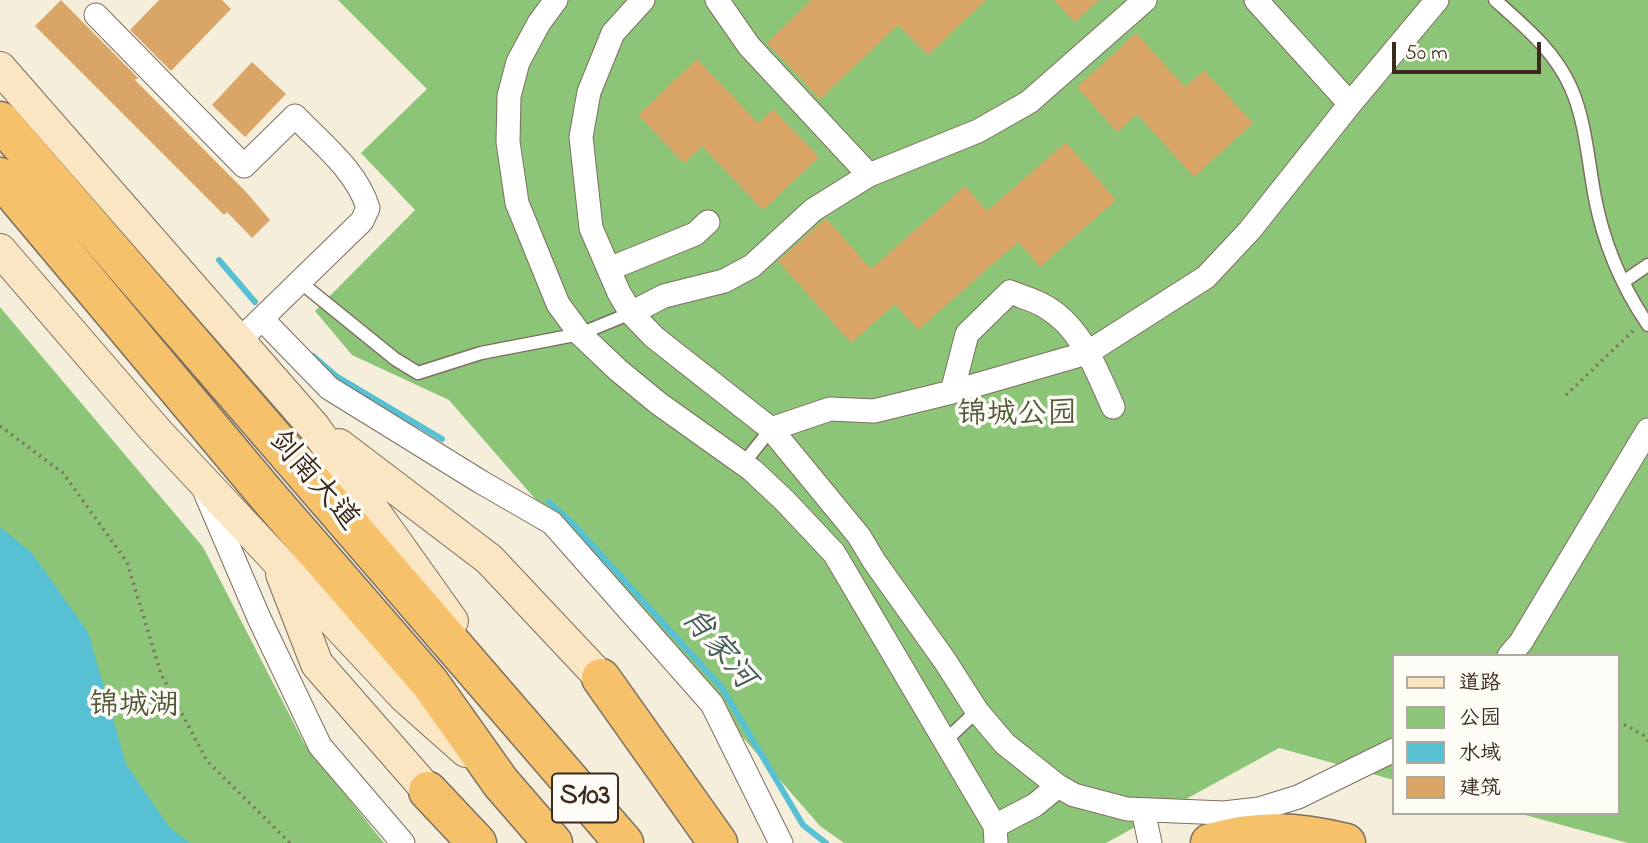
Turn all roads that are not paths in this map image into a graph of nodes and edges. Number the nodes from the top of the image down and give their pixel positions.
1 (556, 0) edge
2 (643, 0) edge
3 (718, 0) edge
4 (1145, 0) edge
5 (1256, 0) edge
6 (1437, 0) edge
7 (1494, 0) edge
8 (96, 15) dead end
9 (0, 68) edge
10 (1350, 104) junction
11 (0, 121) edge
12 (869, 175) junction
13 (0, 177) edge
14 (708, 222) dead end
15 (0, 250) edge
16 (1648, 264) edge
17 (609, 269) junction
18 (300, 282) junction
19 (1623, 282) junction
20 (631, 313) junction
21 (262, 319) junction
22 (1646, 323) edge
23 (580, 334) junction
24 (237, 342) junction
25 (1087, 353) junction
26 (952, 392) junction
27 (1114, 407) dead end
28 (314, 427) junction
29 (771, 429) junction
30 (1648, 430) edge
31 (743, 464) junction
32 (199, 476) junction
33 (275, 556) junction
34 (861, 568) junction
35 (1510, 654) edge
36 (601, 678) joint
37 (977, 711) junction
38 (945, 741) junction
39 (1392, 751) edge
40 (546, 753) junction
41 (501, 783) junction
42 (1058, 786) junction
43 (428, 791) joint
44 (1143, 810) junction
45 (995, 835) edge
46 (717, 840) edge
47 (403, 843) edge
48 (477, 843) edge
49 (553, 843) edge
50 (624, 843) edge
51 (781, 843) edge
52 (1150, 843) edge
53 (1210, 843) edge
54 (1346, 843) edge

1 - 23 street
2 - 17 street
3 - 12 street
4 - 12 street
5 - 10 street
6 - 10 street
7 - 19 lane
8 - 18 street
9 - 24 main road
10 - 25 street
11 - 40 highway, 剑南大道
12 - 20 street
13 - 41 highway, 剑南大道
14 - 17 street
15 - 32 main road
16 - 19 lane
17 - 20 street
18 - 21 street
18 - 23 lane
19 - 22 lane
20 - 23 lane
20 - 29 street
21 - 24 street
21 - 51 street
23 - 31 street
24 - 28 main road
25 - 26 street
25 - 26 street
25 - 27 street
26 - 29 street
28 - 36 main road
28 - 40 main road
29 - 31 lane
29 - 34 street
30 - 35 street
31 - 34 street
32 - 33 main road
32 - 47 street
33 - 41 main road
33 - 43 main road
34 - 37 street
34 - 38 street
36 - 46 highway
37 - 38 lane
37 - 42 street
38 - 45 street
39 - 44 street
40 - 50 highway, 剑南大道 / S103
41 - 49 highway, 剑南大道 / S103
42 - 44 street
42 - 45 street
43 - 48 highway
44 - 52 street
53 - 54 highway

